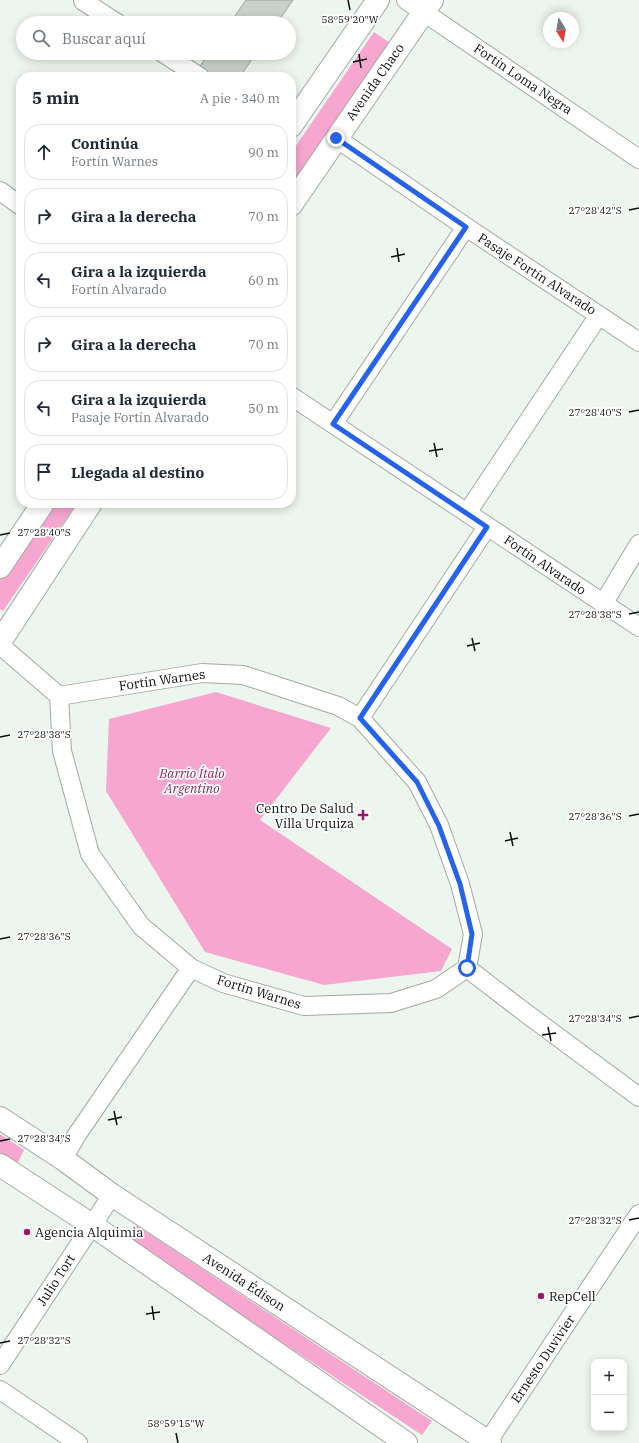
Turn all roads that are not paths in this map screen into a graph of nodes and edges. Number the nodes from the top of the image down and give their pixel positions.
1 (84, 0) edge
2 (378, 0) edge
3 (406, 0) edge
4 (428, 6) edge
5 (107, 16) edge
6 (174, 60) edge
7 (192, 72) edge
8 (296, 119) edge
9 (336, 138) junction
10 (639, 159) edge
11 (0, 191) edge
12 (296, 198) edge
13 (16, 202) edge
14 (466, 227) junction
15 (599, 314) junction
16 (639, 342) edge
17 (296, 399) edge
18 (333, 424) junction
19 (40, 508) edge
20 (88, 508) edge
21 (467, 513) junction
22 (487, 527) junction
23 (639, 544) edge
24 (0, 568) edge
25 (603, 604) junction
26 (639, 627) edge
27 (0, 644) edge
28 (59, 696) junction
29 (360, 718) junction
30 (191, 968) junction
31 (467, 968) junction
32 (639, 1097) edge
33 (0, 1118) edge
34 (63, 1159) junction
35 (0, 1165) edge
36 (112, 1195) junction
37 (639, 1214) edge
38 (92, 1225) junction
39 (0, 1365) edge
40 (0, 1390) edge
41 (488, 1442) edge
42 (78, 1443) edge
43 (406, 1443) edge

1 - 5 street
2 - 8 main road
3 - 4 street, Fortín Loma Negra
4 - 9 main road, Avenida Chaco
4 - 10 street, Fortín Loma Negra
6 - 7 street
9 - 12 main road, Avenida Chaco
9 - 14 street, Pasaje Fortín Alvarado
11 - 13 street
14 - 15 street, Pasaje Fortín Alvarado
14 - 18 street
15 - 16 street, Pasaje Fortín Alvarado
15 - 21 street
17 - 18 street, Fortín Alvarado
18 - 21 street, Fortín Alvarado
19 - 24 main road
20 - 27 main road
21 - 22 street, Fortín Alvarado
22 - 25 street, Fortín Alvarado
22 - 29 street
23 - 25 street
25 - 26 street, Fortín Alvarado
27 - 28 street
28 - 29 street, Fortín Warnes
28 - 30 street, Fortín Warnes
29 - 31 street, Fortín Warnes
30 - 31 street, Fortín Warnes
30 - 34 street
31 - 32 street
33 - 34 main road, Avenida Édison
34 - 36 main road, Avenida Édison
35 - 38 main road
36 - 38 street, Julio Tort
36 - 41 main road, Avenida Édison
37 - 41 street, Ernesto Duvivier
38 - 39 street, Julio Tort
38 - 43 main road
40 - 42 street

